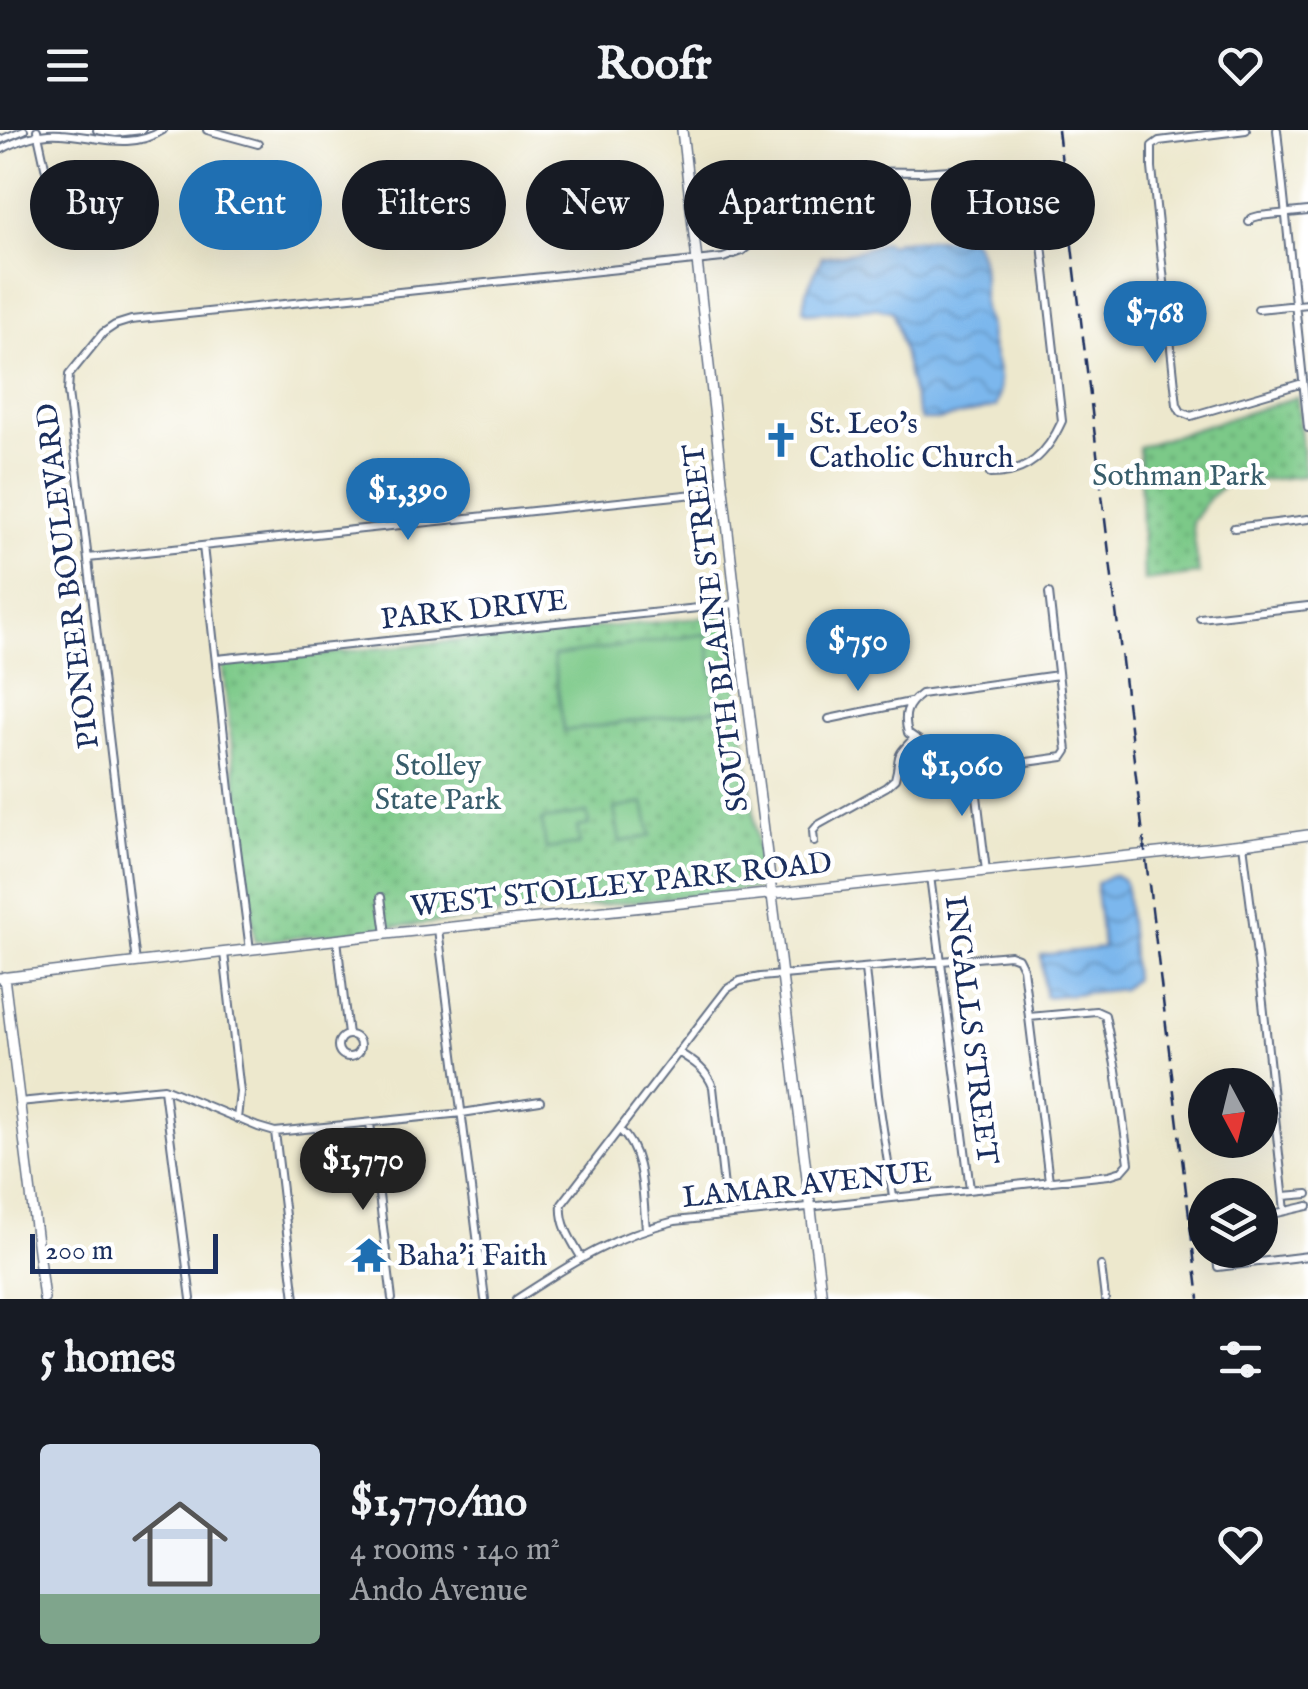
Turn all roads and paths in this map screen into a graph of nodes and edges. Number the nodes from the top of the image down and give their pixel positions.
1 (24, 130) edge
2 (97, 130) edge
3 (142, 130) edge
4 (163, 130) edge
5 (206, 130) edge
6 (682, 130) edge
7 (1246, 130) edge
8 (1276, 130) edge
9 (38, 133) edge
10 (0, 140) edge
11 (258, 144) dead end
12 (0, 150) edge
13 (44, 160) edge
14 (1308, 211) edge
15 (1286, 213) junction
16 (1248, 222) dead end
17 (697, 261) junction
18 (1308, 304) edge
19 (1295, 305) junction
20 (1258, 309) dead end
21 (1303, 383) junction
22 (1308, 428) edge
23 (990, 474) dead end
24 (724, 491) junction
25 (1308, 519) edge
26 (1234, 528) dead end
27 (203, 546) junction
28 (88, 558) junction
29 (1048, 593) dead end
30 (736, 604) junction
31 (1308, 606) edge
32 (1200, 618) dead end
33 (216, 659) junction
34 (1058, 675) junction
35 (910, 702) junction
36 (829, 719) dead end
37 (914, 738) junction
38 (977, 769) junction
39 (1308, 835) edge
40 (814, 842) dead end
41 (1243, 844) junction
42 (986, 871) junction
43 (930, 876) junction
44 (772, 893) junction
45 (381, 897) dead end
46 (438, 929) junction
47 (386, 934) junction
48 (336, 939) junction
49 (250, 950) junction
50 (224, 953) junction
51 (136, 963) junction
52 (941, 963) junction
53 (865, 970) junction
54 (782, 977) junction
55 (2, 978) edge
56 (1029, 1017) junction
57 (348, 1035) dead end
58 (678, 1052) junction
59 (164, 1088) junction
60 (540, 1101) dead end
61 (20, 1102) junction
62 (462, 1113) junction
63 (237, 1119) junction
64 (370, 1123) junction
65 (620, 1130) junction
66 (275, 1132) junction
67 (1049, 1181) junction
68 (970, 1189) junction
69 (1308, 1194) edge
70 (1284, 1196) junction
71 (893, 1197) junction
72 (811, 1206) junction
73 (1308, 1206) edge
74 (1286, 1212) junction
75 (1278, 1214) edge
76 (727, 1215) junction
77 (646, 1228) junction
78 (1308, 1256) edge
79 (581, 1257) junction
80 (1278, 1260) edge
81 (1101, 1266) dead end
82 (44, 1299) edge
83 (190, 1299) edge
84 (295, 1299) edge
85 (392, 1299) edge
86 (484, 1299) edge
87 (516, 1299) edge
88 (822, 1299) edge
89 (1105, 1299) edge

1 - 10 street
2 - 3 street
4 - 9 street
5 - 11 street
6 - 17 main road, SOUTH BLAINE STREET
7 - 21 street
8 - 15 street
9 - 12 street
9 - 13 street
14 - 15 street
15 - 16 street
15 - 19 street
17 - 23 street, PIONEER BOULEVARD
17 - 24 main road, SOUTH BLAINE STREET
17 - 28 street, PIONEER BOULEVARD
18 - 19 street
19 - 20 street
19 - 21 street
21 - 22 street
24 - 27 street
24 - 30 main road, SOUTH BLAINE STREET
25 - 26 street
27 - 28 street
27 - 33 street
28 - 51 street, PIONEER BOULEVARD
29 - 34 street
30 - 33 street, PARK DRIVE
30 - 44 main road, SOUTH BLAINE STREET
31 - 32 street
33 - 49 street
34 - 35 street
34 - 38 street
35 - 36 street
35 - 37 street
37 - 38 street
37 - 40 street
38 - 42 street
39 - 41 main road, WEST STOLLEY PARK ROAD
41 - 42 main road, WEST STOLLEY PARK ROAD
41 - 70 street
42 - 43 main road, WEST STOLLEY PARK ROAD
43 - 44 main road, WEST STOLLEY PARK ROAD
43 - 52 street, INGALLS STREET
44 - 46 main road, WEST STOLLEY PARK ROAD
44 - 54 main road, SOUTH BLAINE STREET
45 - 47 street
46 - 47 main road, WEST STOLLEY PARK ROAD
46 - 62 street
47 - 48 main road, WEST STOLLEY PARK ROAD
48 - 49 main road, WEST STOLLEY PARK ROAD
48 - 57 street
49 - 50 main road, WEST STOLLEY PARK ROAD
50 - 51 main road, WEST STOLLEY PARK ROAD
50 - 63 street
51 - 55 main road, WEST STOLLEY PARK ROAD
52 - 53 street
52 - 56 street
52 - 68 street, INGALLS STREET
53 - 54 street
53 - 71 street
54 - 58 street
54 - 72 main road, SOUTH BLAINE STREET
55 - 61 main road
56 - 67 street
56 - 67 street, LAMAR AVENUE
58 - 65 street
58 - 76 street
59 - 61 street
59 - 63 street
59 - 83 street
60 - 62 street
61 - 82 main road
62 - 64 street
62 - 86 street
63 - 66 street
64 - 66 street
64 - 85 street
65 - 77 street
65 - 79 street
66 - 84 street
67 - 68 street, LAMAR AVENUE
68 - 71 street, LAMAR AVENUE
69 - 70 street
70 - 74 street
71 - 72 street, LAMAR AVENUE
72 - 76 street, LAMAR AVENUE
72 - 88 main road, SOUTH BLAINE STREET
73 - 74 street
74 - 75 street
76 - 77 street, LAMAR AVENUE
77 - 79 street, LAMAR AVENUE
78 - 80 street
79 - 87 street, LAMAR AVENUE
81 - 89 street

